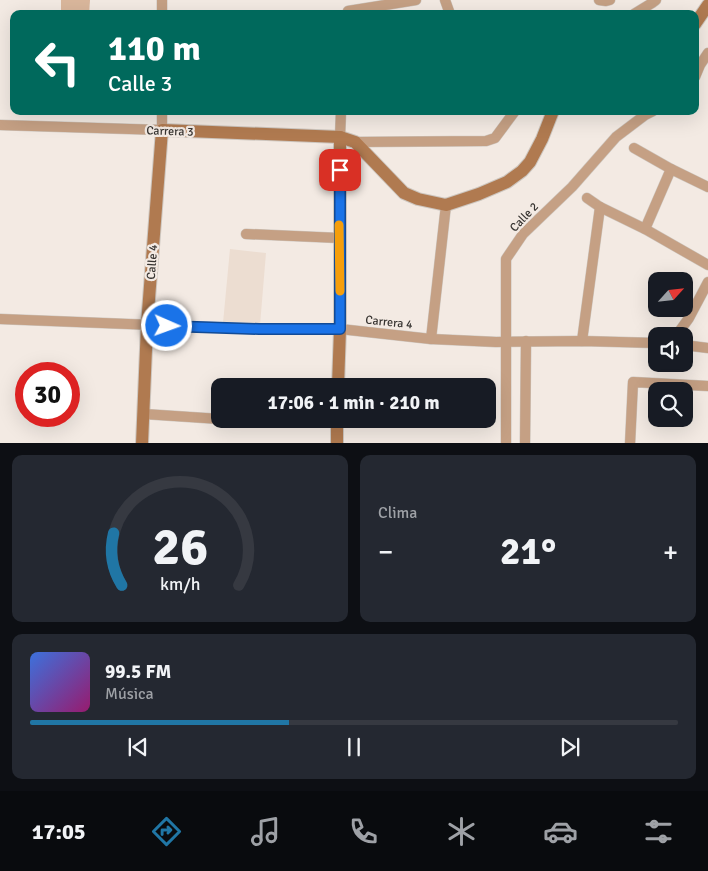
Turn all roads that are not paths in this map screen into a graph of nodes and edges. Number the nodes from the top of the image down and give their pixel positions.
1 (416, 0) edge
2 (599, 0) edge
3 (610, 0) edge
4 (656, 0) edge
5 (708, 5) edge
6 (348, 8) edge
7 (641, 10) edge
8 (699, 18) edge
9 (708, 53) edge
10 (699, 67) edge
11 (162, 115) edge
12 (342, 115) edge
13 (512, 115) edge
14 (551, 115) edge
15 (646, 115) edge
16 (0, 125) edge
17 (162, 130) junction
18 (340, 137) junction
19 (355, 142) junction
20 (634, 148) dead end
21 (671, 169) junction
22 (708, 187) edge
23 (587, 198) dead end
24 (446, 205) junction
25 (600, 207) junction
26 (645, 228) junction
27 (246, 234) dead end
28 (339, 238) junction
29 (708, 266) edge
30 (708, 282) edge
31 (0, 320) edge
32 (147, 325) junction
33 (682, 327) edge
34 (340, 329) junction
35 (430, 339) junction
36 (526, 341) junction
37 (582, 341) junction
38 (505, 342) junction
39 (648, 343) edge
40 (693, 346) edge
41 (708, 348) edge
42 (338, 378) edge
43 (708, 386) edge
44 (144, 414) junction
45 (211, 418) edge
46 (337, 428) edge
47 (142, 443) edge
48 (337, 443) edge
49 (506, 443) edge
50 (525, 443) edge
51 (630, 443) edge

1 - 6 street
2 - 3 street
4 - 7 street
5 - 8 main road
9 - 10 street
11 - 17 street, Calle 4
12 - 18 street
13 - 19 street
14 - 24 main road
15 - 38 street, Calle 2
16 - 17 street, Carrera 3
17 - 18 main road, Carrera 3
17 - 32 main road, Calle 4
18 - 19 main road, Carrera 3
18 - 28 main road
19 - 24 main road
20 - 21 street
21 - 22 street
21 - 26 street
23 - 25 street
24 - 35 street
25 - 26 street
25 - 37 street
26 - 29 street
27 - 28 street
28 - 34 main road
30 - 33 street
31 - 32 street, Carrera 4
32 - 34 street, Carrera 4
32 - 44 main road, Calle 4
34 - 35 street, Carrera 4
34 - 42 main road
35 - 38 street, Carrera 4
36 - 37 street, Carrera 4
36 - 38 street, Carrera 4
36 - 50 street
37 - 39 street, Carrera 4
38 - 49 street, Calle 2
40 - 41 street
43 - 51 street
44 - 45 street
44 - 47 main road, Calle 4
46 - 48 main road

